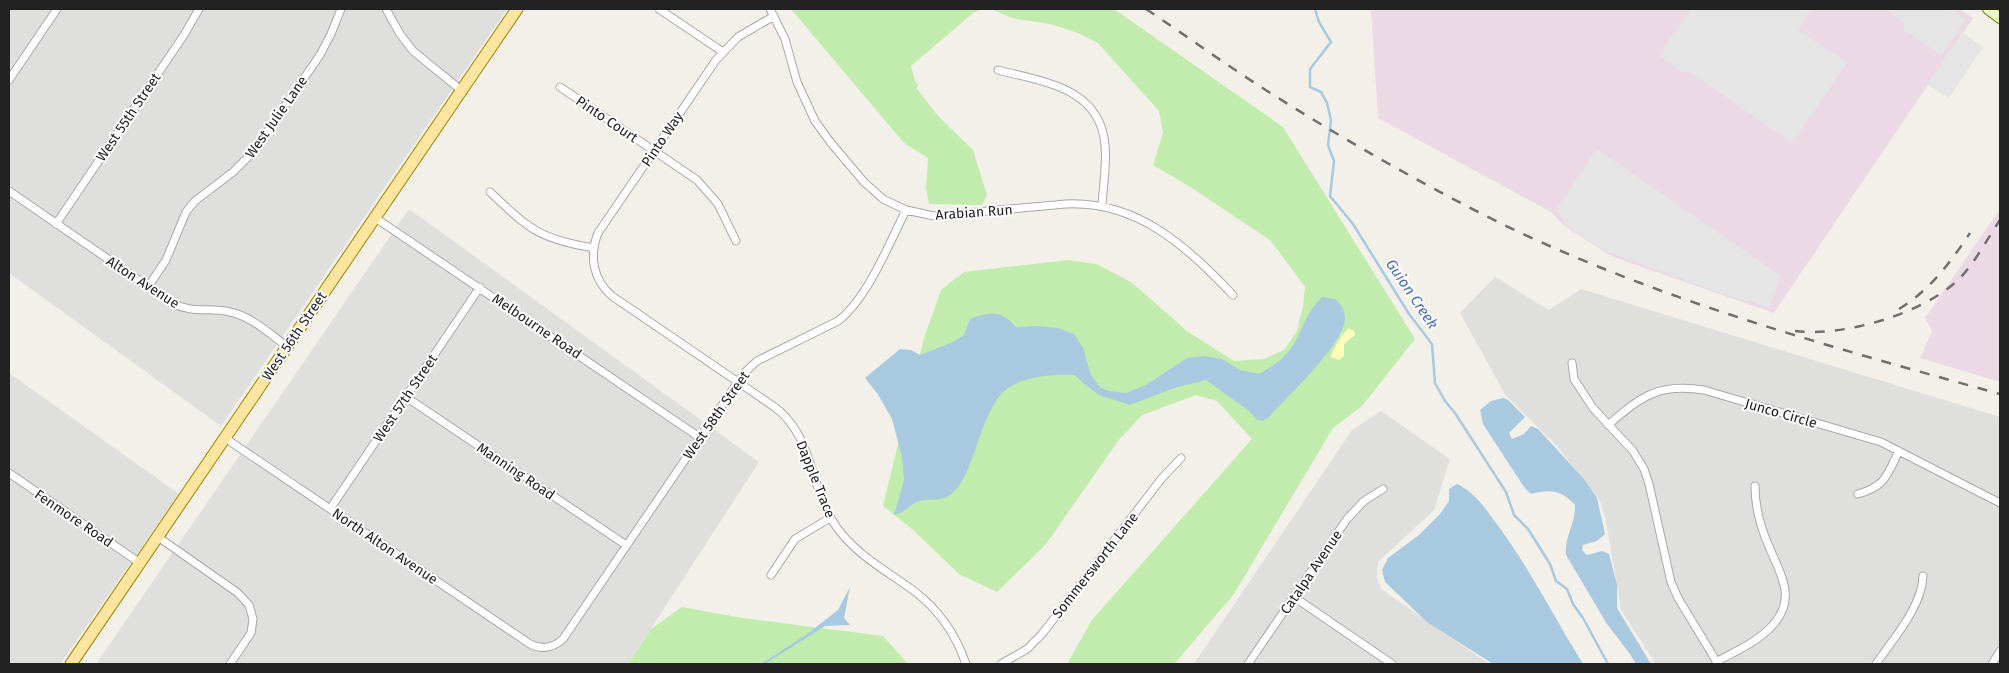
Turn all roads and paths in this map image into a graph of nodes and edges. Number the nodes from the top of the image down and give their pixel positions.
1 (57, 9) edge
2 (199, 9) edge
3 (341, 9) edge
4 (386, 9) edge
5 (517, 9) edge
6 (659, 9) edge
7 (1988, 9) edge
8 (772, 12) edge
9 (2000, 18) edge
10 (723, 52) junction
11 (998, 70) dead end
12 (9, 80) edge
13 (560, 88) dead end
14 (461, 90) junction
15 (654, 150) junction
16 (9, 191) edge
17 (490, 192) dead end
18 (1102, 206) junction
19 (906, 210) junction
20 (374, 217) junction
21 (56, 224) junction
22 (736, 241) dead end
23 (594, 248) junction
24 (148, 287) junction
25 (480, 287) junction
26 (1233, 295) dead end
27 (288, 347) junction
28 (1572, 364) dead end
29 (738, 382) junction
30 (406, 397) junction
31 (1608, 425) junction
32 (699, 437) junction
33 (226, 438) junction
34 (1899, 451) junction
35 (1181, 458) dead end
36 (9, 473) edge
37 (1755, 486) dead end
38 (1382, 489) dead end
39 (1858, 494) dead end
40 (2000, 502) edge
41 (330, 509) junction
42 (830, 518) junction
43 (158, 537) junction
44 (626, 545) junction
45 (140, 563) junction
46 (771, 574) dead end
47 (1923, 576) dead end
48 (1294, 597) junction
49 (547, 648) joint
50 (2000, 651) edge
51 (1717, 663) edge
52 (71, 664) edge
53 (230, 664) edge
54 (966, 664) edge
55 (1002, 664) edge
56 (1248, 664) edge
57 (1392, 664) edge
58 (1876, 664) edge
59 (1992, 664) edge

1 - 12 street
2 - 21 street, West 55th Street
3 - 24 street, West Julie Lane
4 - 14 street
5 - 14 main road, West 56th Street
6 - 10 street
7 - 9 street
8 - 10 street, Pinto Way
8 - 19 street, Arabian Run
10 - 15 street, Pinto Way
11 - 18 street
13 - 15 street, Pinto Court
14 - 20 main road, West 56th Street
15 - 22 street, Pinto Court
15 - 23 street, Pinto Way
16 - 21 street, Alton Avenue
17 - 23 street
18 - 19 street, Arabian Run
18 - 26 street, Arabian Run
19 - 29 street, West 58th Street
20 - 25 street, Melbourne Road
20 - 27 main road, West 56th Street
21 - 24 street, Alton Avenue
23 - 29 street, Dapple Trace
24 - 27 street, Alton Avenue
25 - 30 street, West 57th Street
25 - 32 street, Melbourne Road
27 - 33 main road, West 56th Street
28 - 31 street
29 - 32 street, West 58th Street
29 - 42 street, Dapple Trace
30 - 41 street, West 57th Street
30 - 44 street, Manning Road
31 - 34 street, Junco Circle
31 - 51 street
32 - 44 street, West 58th Street
33 - 41 street, North Alton Avenue
33 - 43 main road, West 56th Street
34 - 39 street
34 - 40 street, Junco Circle
35 - 55 street, Sommersworth Lane
36 - 45 street, Fenmore Road
37 - 51 street
38 - 48 street, Catalpa Avenue
41 - 49 street, North Alton Avenue
42 - 46 street
42 - 54 street, Dapple Trace
43 - 45 main road, West 56th Street
43 - 53 street
44 - 49 street, West 58th Street
45 - 52 main road, West 56th Street
47 - 58 street
48 - 56 street, Catalpa Avenue
48 - 57 street
50 - 59 street

